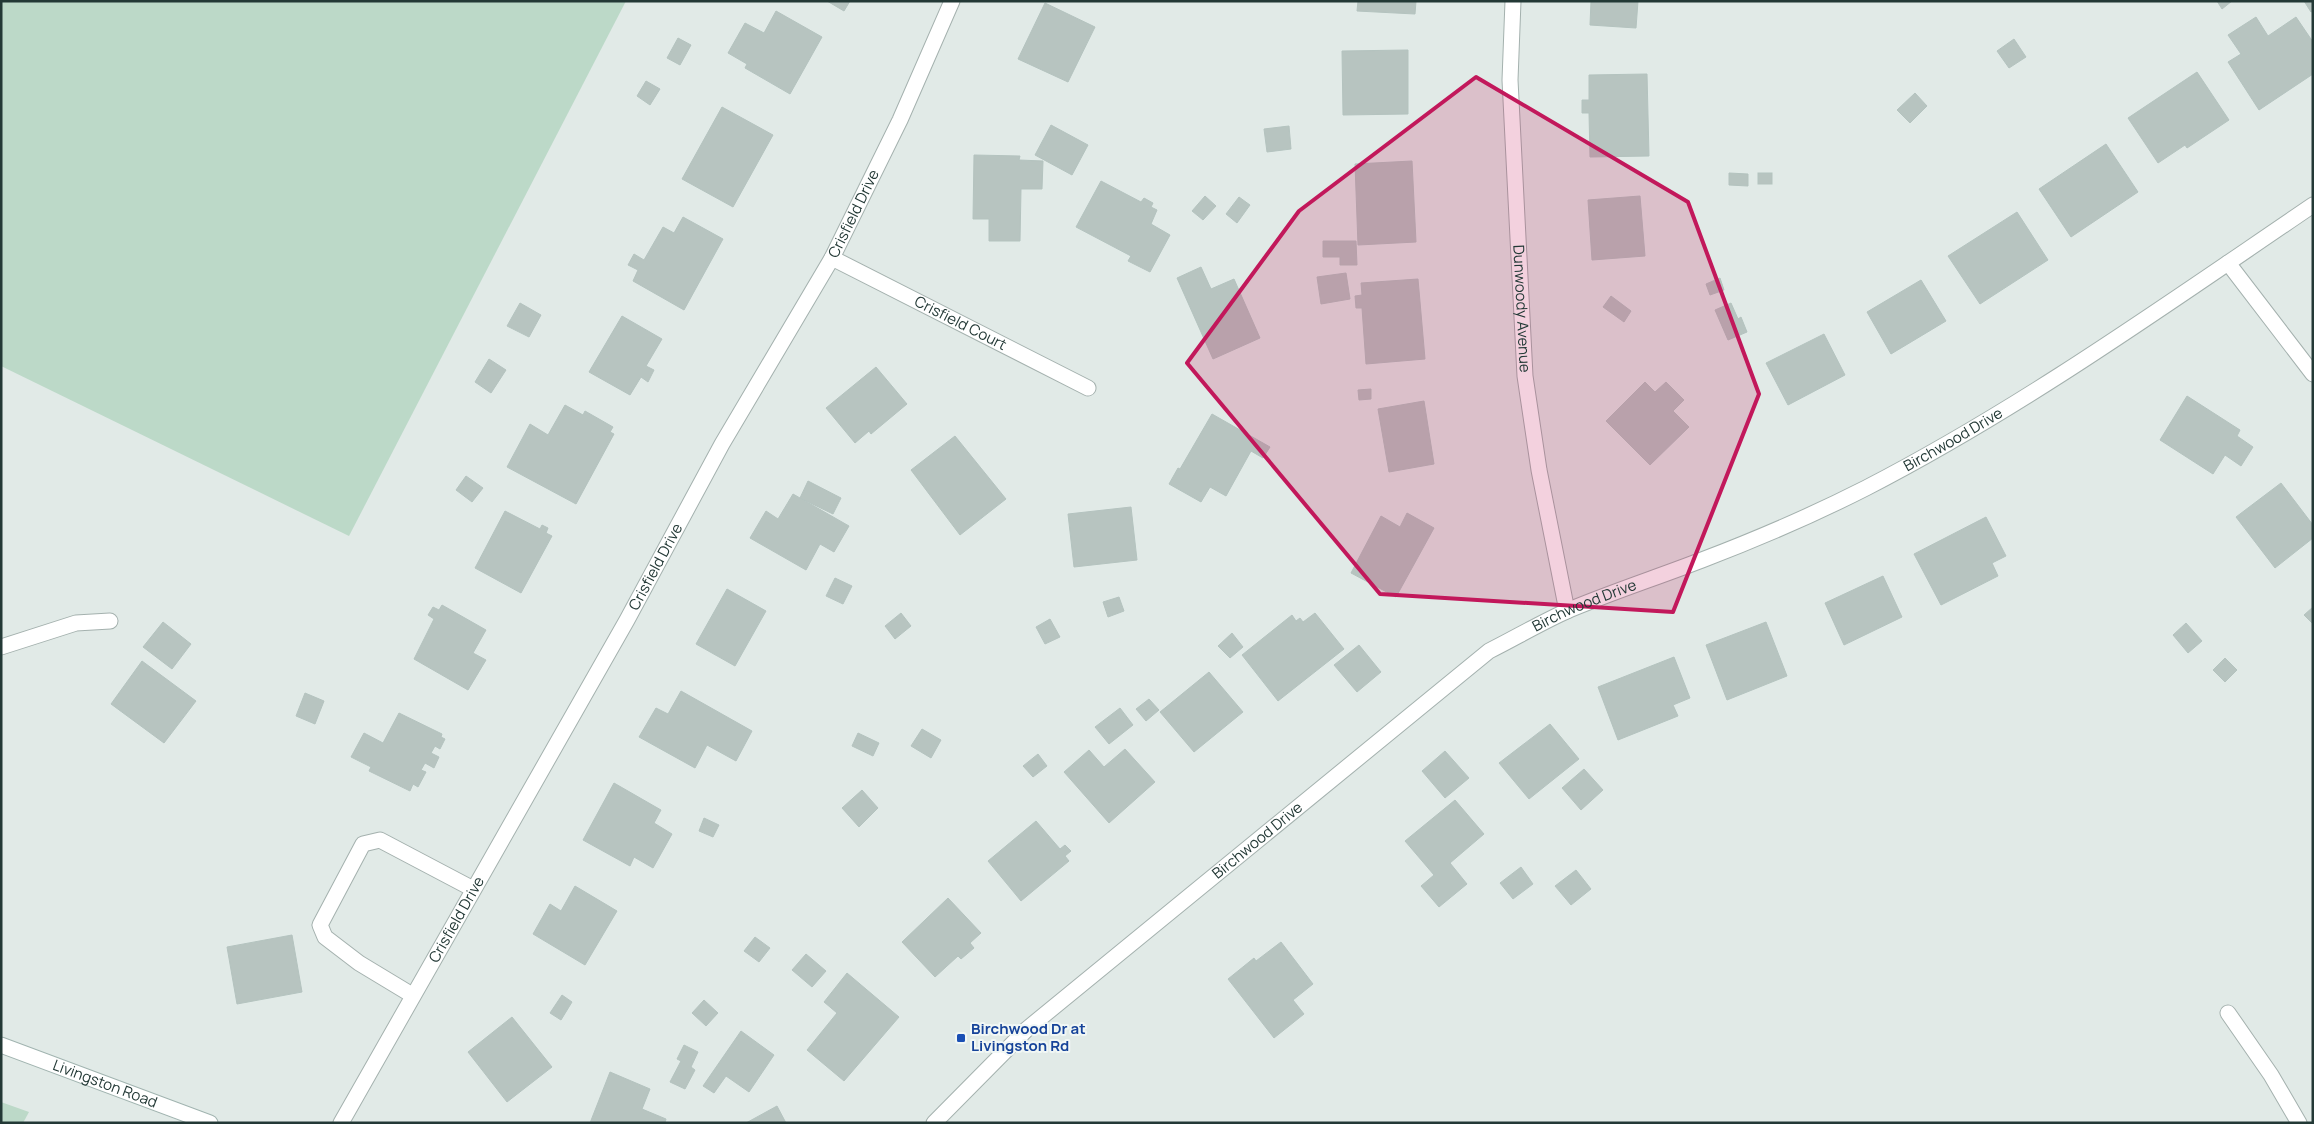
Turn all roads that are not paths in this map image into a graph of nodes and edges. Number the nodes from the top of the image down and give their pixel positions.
1 (952, 1) edge
2 (1512, 1) edge
3 (2313, 205) edge
4 (832, 258) junction
5 (2228, 263) junction
6 (2313, 374) edge
7 (1088, 388) dead end
8 (1568, 610) junction
9 (110, 621) dead end
10 (1, 647) edge
11 (473, 889) junction
12 (412, 995) junction
13 (2228, 1012) dead end
14 (1, 1045) edge
15 (210, 1123) edge
16 (341, 1123) edge
17 (934, 1123) edge
18 (2299, 1123) edge

1 - 4 street, Crisfield Drive
2 - 8 street, Dunwoody Avenue
3 - 5 street, Birchwood Drive
4 - 7 street, Crisfield Court
4 - 11 street, Crisfield Drive
5 - 6 street
5 - 8 street, Birchwood Drive
8 - 17 street, Birchwood Drive
9 - 10 street
11 - 12 street, Crisfield Drive
11 - 12 street
12 - 16 street, Crisfield Drive
13 - 18 street
14 - 15 street, Livingston Road

